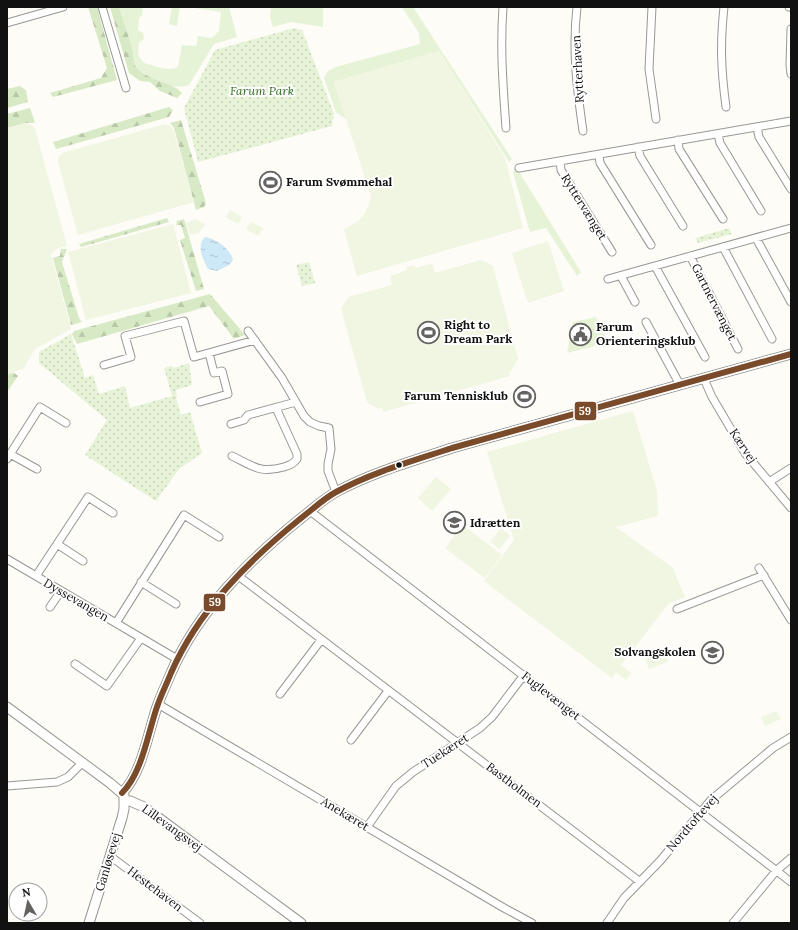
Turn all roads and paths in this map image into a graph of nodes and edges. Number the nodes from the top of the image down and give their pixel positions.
1 (62, 7) edge
2 (102, 7) edge
3 (503, 7) edge
4 (577, 7) edge
5 (652, 7) edge
6 (724, 7) edge
7 (7, 23) edge
8 (791, 29) edge
9 (791, 74) edge
10 (126, 88) dead end
11 (726, 107) dead end
12 (656, 119) dead end
13 (791, 122) edge
14 (757, 127) junction
15 (506, 128) dead end
16 (583, 131) dead end
17 (718, 134) junction
18 (678, 140) junction
19 (638, 146) junction
20 (599, 154) junction
21 (560, 161) junction
22 (520, 168) dead end
23 (791, 189) edge
24 (761, 211) dead end
25 (723, 220) dead end
26 (683, 226) dead end
27 (789, 228) edge
28 (791, 236) edge
29 (756, 238) junction
30 (651, 245) dead end
31 (723, 247) junction
32 (612, 252) dead end
33 (690, 256) junction
34 (655, 266) junction
35 (620, 276) junction
36 (608, 279) dead end
37 (635, 302) dead end
38 (791, 302) edge
39 (646, 322) dead end
40 (248, 331) dead end
41 (772, 339) dead end
42 (255, 340) junction
43 (738, 349) dead end
44 (209, 353) junction
45 (791, 354) edge
46 (705, 357) dead end
47 (104, 365) dead end
48 (704, 379) junction
49 (680, 385) junction
50 (200, 402) dead end
51 (296, 402) junction
52 (276, 408) junction
53 (66, 423) dead end
54 (231, 424) dead end
55 (232, 456) dead end
56 (9, 457) edge
57 (791, 468) edge
58 (37, 469) dead end
59 (769, 482) junction
60 (336, 492) junction
61 (791, 508) edge
62 (310, 512) junction
63 (113, 513) dead end
64 (219, 537) dead end
65 (57, 544) junction
66 (7, 559) edge
67 (83, 561) dead end
68 (759, 568) dead end
69 (238, 575) junction
70 (764, 575) junction
71 (36, 576) junction
72 (141, 582) junction
73 (61, 591) junction
74 (176, 604) dead end
75 (50, 607) dead end
76 (676, 609) dead end
77 (791, 620) edge
78 (116, 623) junction
79 (141, 638) junction
80 (321, 640) junction
81 (177, 659) junction
82 (75, 664) dead end
83 (524, 675) junction
84 (388, 691) junction
85 (280, 694) dead end
86 (158, 704) junction
87 (7, 707) edge
88 (791, 737) edge
89 (351, 740) dead end
90 (458, 742) junction
91 (82, 763) junction
92 (7, 786) edge
93 (123, 797) junction
94 (700, 812) junction
95 (367, 827) junction
96 (110, 856) junction
97 (791, 858) edge
98 (776, 871) junction
99 (639, 881) junction
100 (791, 882) edge
101 (196, 922) edge
102 (89, 923) edge
103 (301, 923) edge
104 (532, 923) edge
105 (607, 923) edge
106 (733, 923) edge

1 - 7 street
2 - 10 street
3 - 15 street
4 - 16 street, Rytterhaven
5 - 12 street
6 - 11 street
8 - 9 street
13 - 14 street, Ryttervænget
14 - 17 street, Ryttervænget
14 - 23 street
17 - 18 street, Ryttervænget
17 - 24 street
18 - 19 street, Ryttervænget
18 - 25 street
19 - 20 street, Ryttervænget
19 - 26 street
20 - 21 street, Ryttervænget
20 - 30 street
21 - 22 street, Ryttervænget
21 - 32 street, Ryttervænget
27 - 28 street, Gartnervænget
27 - 29 street, Gartnervænget
29 - 31 street, Gartnervænget
29 - 38 street
31 - 33 street, Gartnervænget
31 - 41 street
33 - 34 street, Gartnervænget
33 - 43 street, Gartnervænget
34 - 35 street, Gartnervænget
34 - 46 street
35 - 36 street, Gartnervænget
35 - 37 street
39 - 49 street
40 - 42 street
42 - 44 street
42 - 51 street
44 - 47 street
44 - 50 street
45 - 48 street
48 - 49 street
48 - 59 street, Kærvej
49 - 60 street
51 - 52 street
51 - 60 street
52 - 54 street
52 - 55 street
53 - 56 street
56 - 58 street
57 - 59 street
59 - 61 street, Kærvej
60 - 62 street
62 - 69 street
62 - 83 street, Fuglevænget
63 - 65 street, Dyssevangen
64 - 72 street, Dyssevangen
65 - 67 street
65 - 71 street, Dyssevangen
66 - 71 street, Dyssevangen
68 - 70 street
69 - 80 street, Bastholmen
69 - 81 street
70 - 76 street
70 - 77 street
71 - 73 street, Dyssevangen
72 - 74 street
72 - 78 street, Dyssevangen
73 - 75 street
73 - 78 street, Dyssevangen
78 - 79 street, Dyssevangen
79 - 81 street, Dyssevangen
79 - 82 street
80 - 84 street, Bastholmen
80 - 85 street
81 - 86 street
83 - 90 street, Tuekæret
83 - 94 street, Fuglevænget
84 - 89 street
84 - 90 street, Bastholmen
86 - 93 street
86 - 95 street, Anekæret
87 - 91 street, Lillevangsvej
88 - 94 street, Nordtoftevej
90 - 95 street, Tuekæret
90 - 99 street, Bastholmen
91 - 92 street
91 - 93 street, Lillevangsvej
93 - 96 street, Ganløsevej
93 - 103 street, Lillevangsvej
94 - 98 street, Fuglevænget
94 - 99 street, Nordtoftevej
95 - 104 street, Anekæret
96 - 101 street, Hestehaven
96 - 102 street, Ganløsevej
97 - 98 street
98 - 100 street, Fuglevænget
98 - 106 street
99 - 105 street, Nordtoftevej

